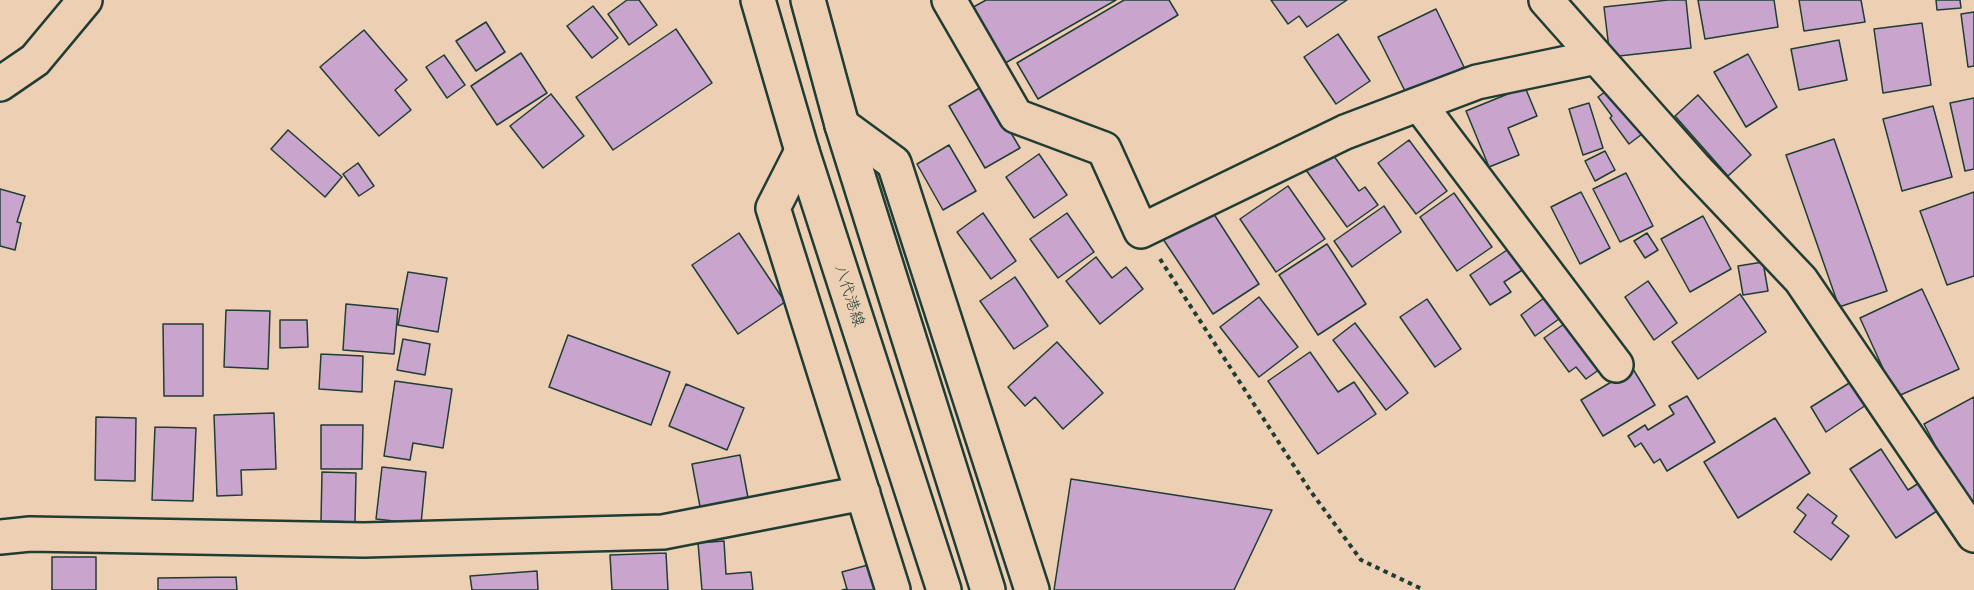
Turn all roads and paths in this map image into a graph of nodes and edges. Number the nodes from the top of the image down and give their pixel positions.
1 (85, 0) edge
2 (758, 0) edge
3 (808, 0) edge
4 (949, 0) edge
5 (1553, 1) edge
6 (1596, 57) junction
7 (0, 84) edge
8 (1419, 104) junction
9 (842, 125) junction
10 (802, 152) junction
11 (1141, 231) junction
12 (1616, 365) dead end
13 (863, 493) junction
14 (1974, 535) edge
15 (0, 537) edge
16 (893, 590) edge
17 (944, 590) edge
18 (987, 590) edge
19 (1032, 590) edge
20 (1424, 590) edge

1 - 7 street
2 - 10 street, 八代港線
3 - 9 street
4 - 11 street
5 - 6 street
6 - 8 street
6 - 14 street
8 - 11 street
8 - 12 street
9 - 18 street
9 - 19 street
10 - 13 street
10 - 17 street, 八代港線
11 - 20 path
13 - 15 street
13 - 16 street

